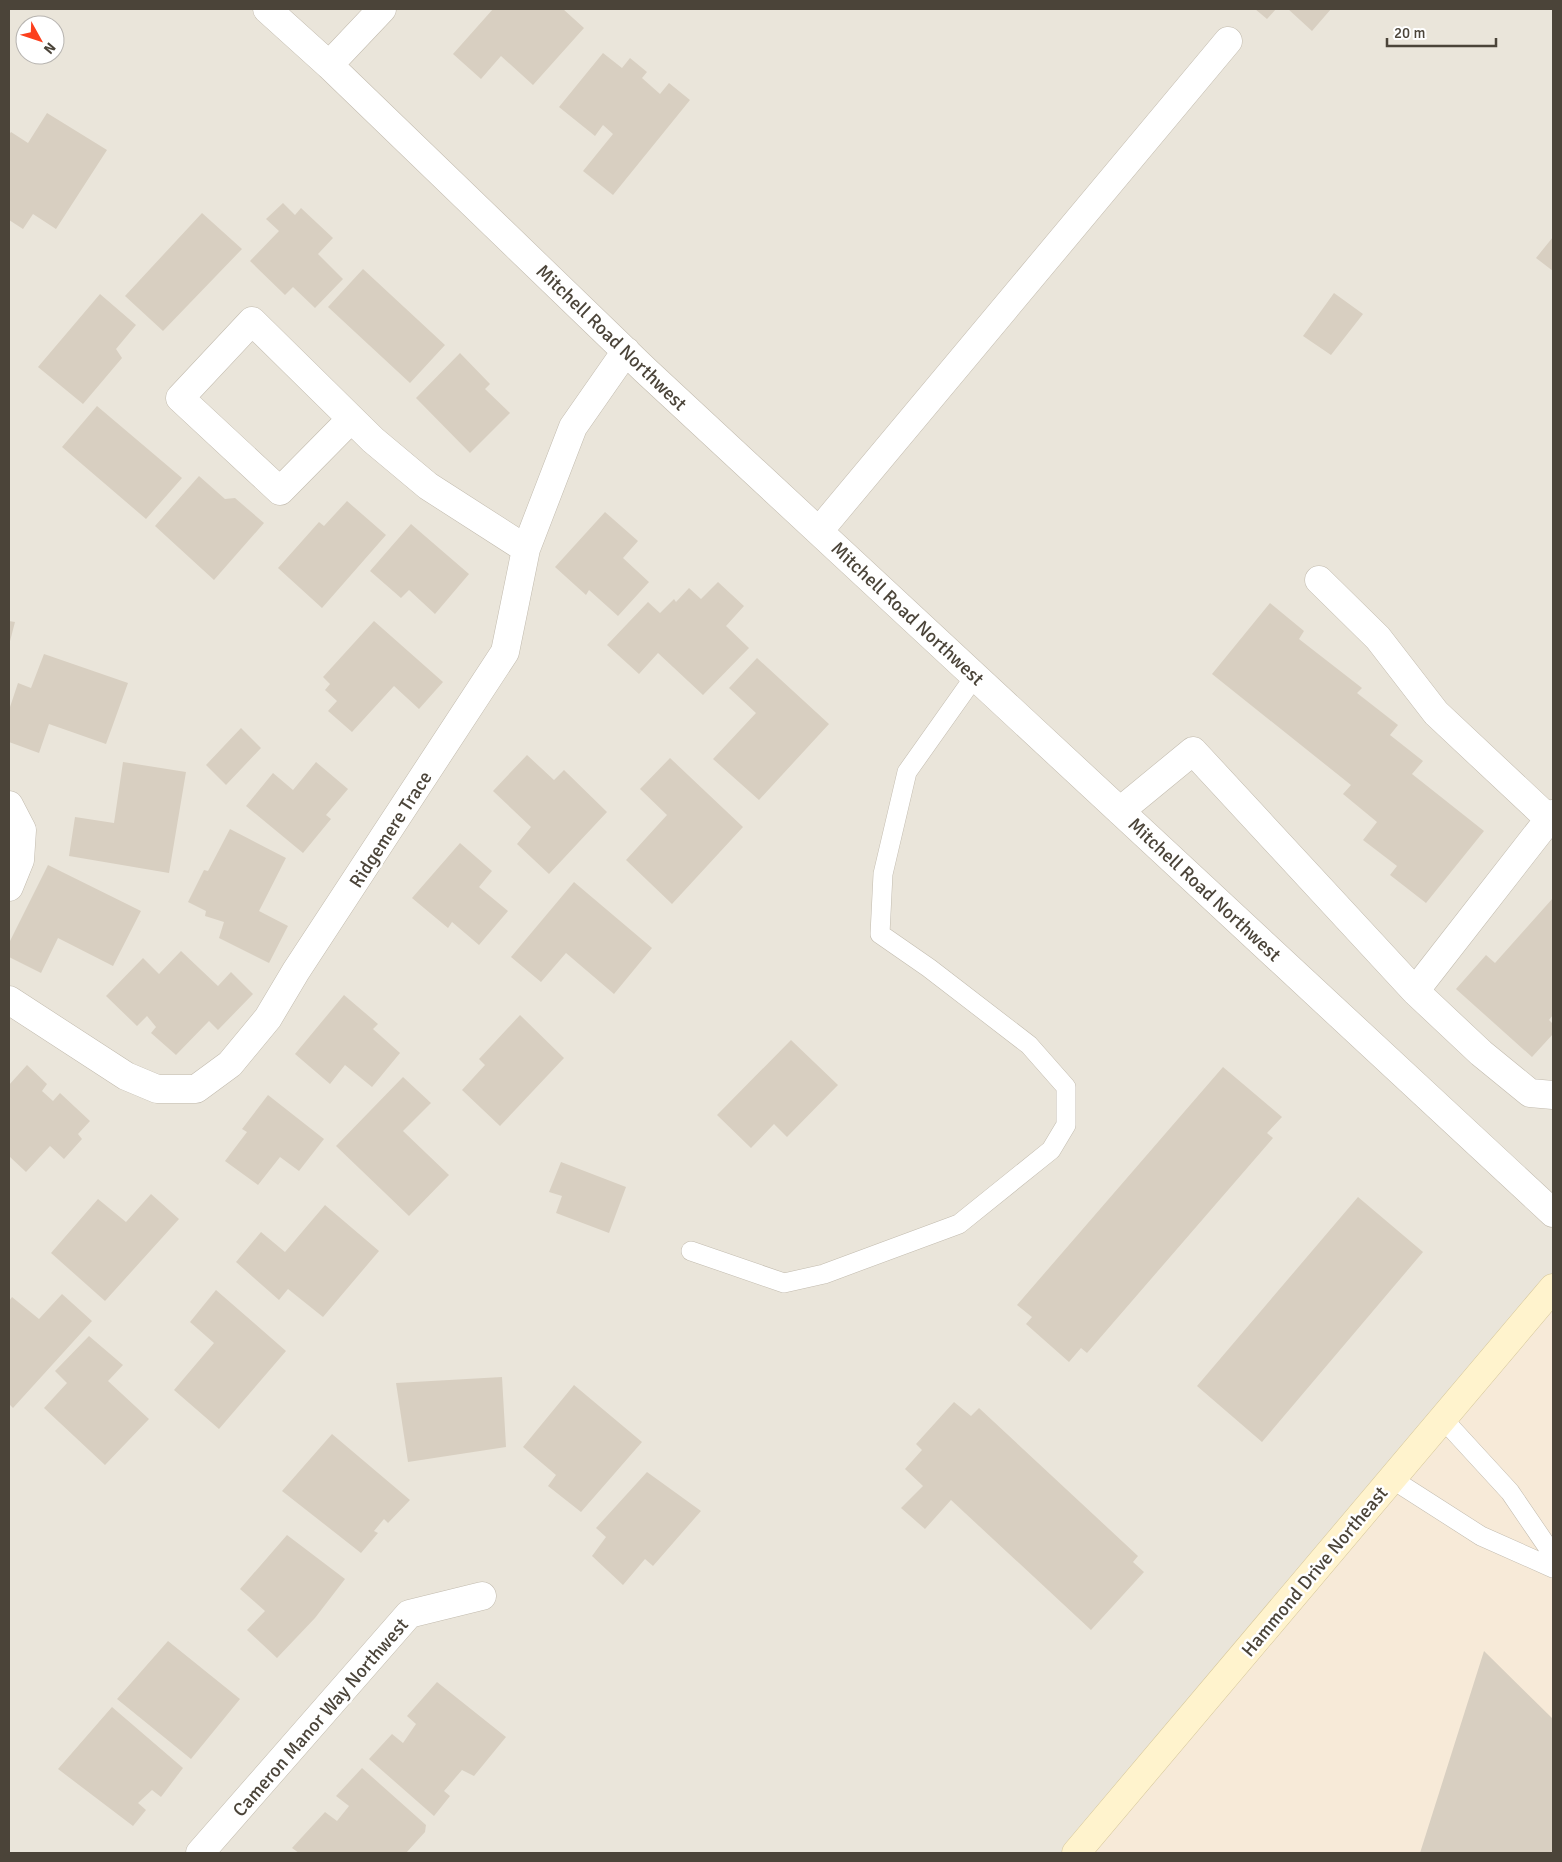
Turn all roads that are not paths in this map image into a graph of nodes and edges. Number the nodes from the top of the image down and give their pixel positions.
1 (267, 9) edge
2 (382, 9) edge
3 (1228, 41) dead end
4 (329, 65) junction
5 (626, 351) junction
6 (351, 419) junction
7 (819, 531) junction
8 (526, 549) junction
9 (1319, 580) dead end
10 (975, 676) junction
11 (9, 805) edge
12 (1120, 811) junction
13 (1551, 816) edge
14 (9, 887) edge
15 (1415, 991) junction
16 (9, 1000) edge
17 (1553, 1095) edge
18 (1553, 1213) edge
19 (691, 1251) dead end
20 (1553, 1288) edge
21 (1443, 1419) junction
22 (1392, 1479) junction
23 (1551, 1545) edge
24 (1553, 1568) edge
25 (482, 1596) dead end
26 (200, 1853) edge
27 (1076, 1853) edge

1 - 4 street, Mitchell Road Northwest
2 - 4 street
3 - 7 street
4 - 5 street, Mitchell Road Northwest
5 - 7 street, Mitchell Road Northwest
5 - 8 street, Ridgemere Trace
6 - 6 street
6 - 8 street
7 - 10 street, Mitchell Road Northwest
8 - 16 street, Ridgemere Trace
9 - 13 street
10 - 12 street, Mitchell Road Northwest
10 - 19 lane
11 - 14 street
12 - 15 street
12 - 18 street, Mitchell Road Northwest
13 - 15 street
15 - 17 street
20 - 21 street, Hammond Drive Northeast
21 - 22 street, Hammond Drive Northeast
21 - 23 lane
22 - 24 lane
22 - 27 street, Hammond Drive Northeast
25 - 26 street, Cameron Manor Way Northwest

